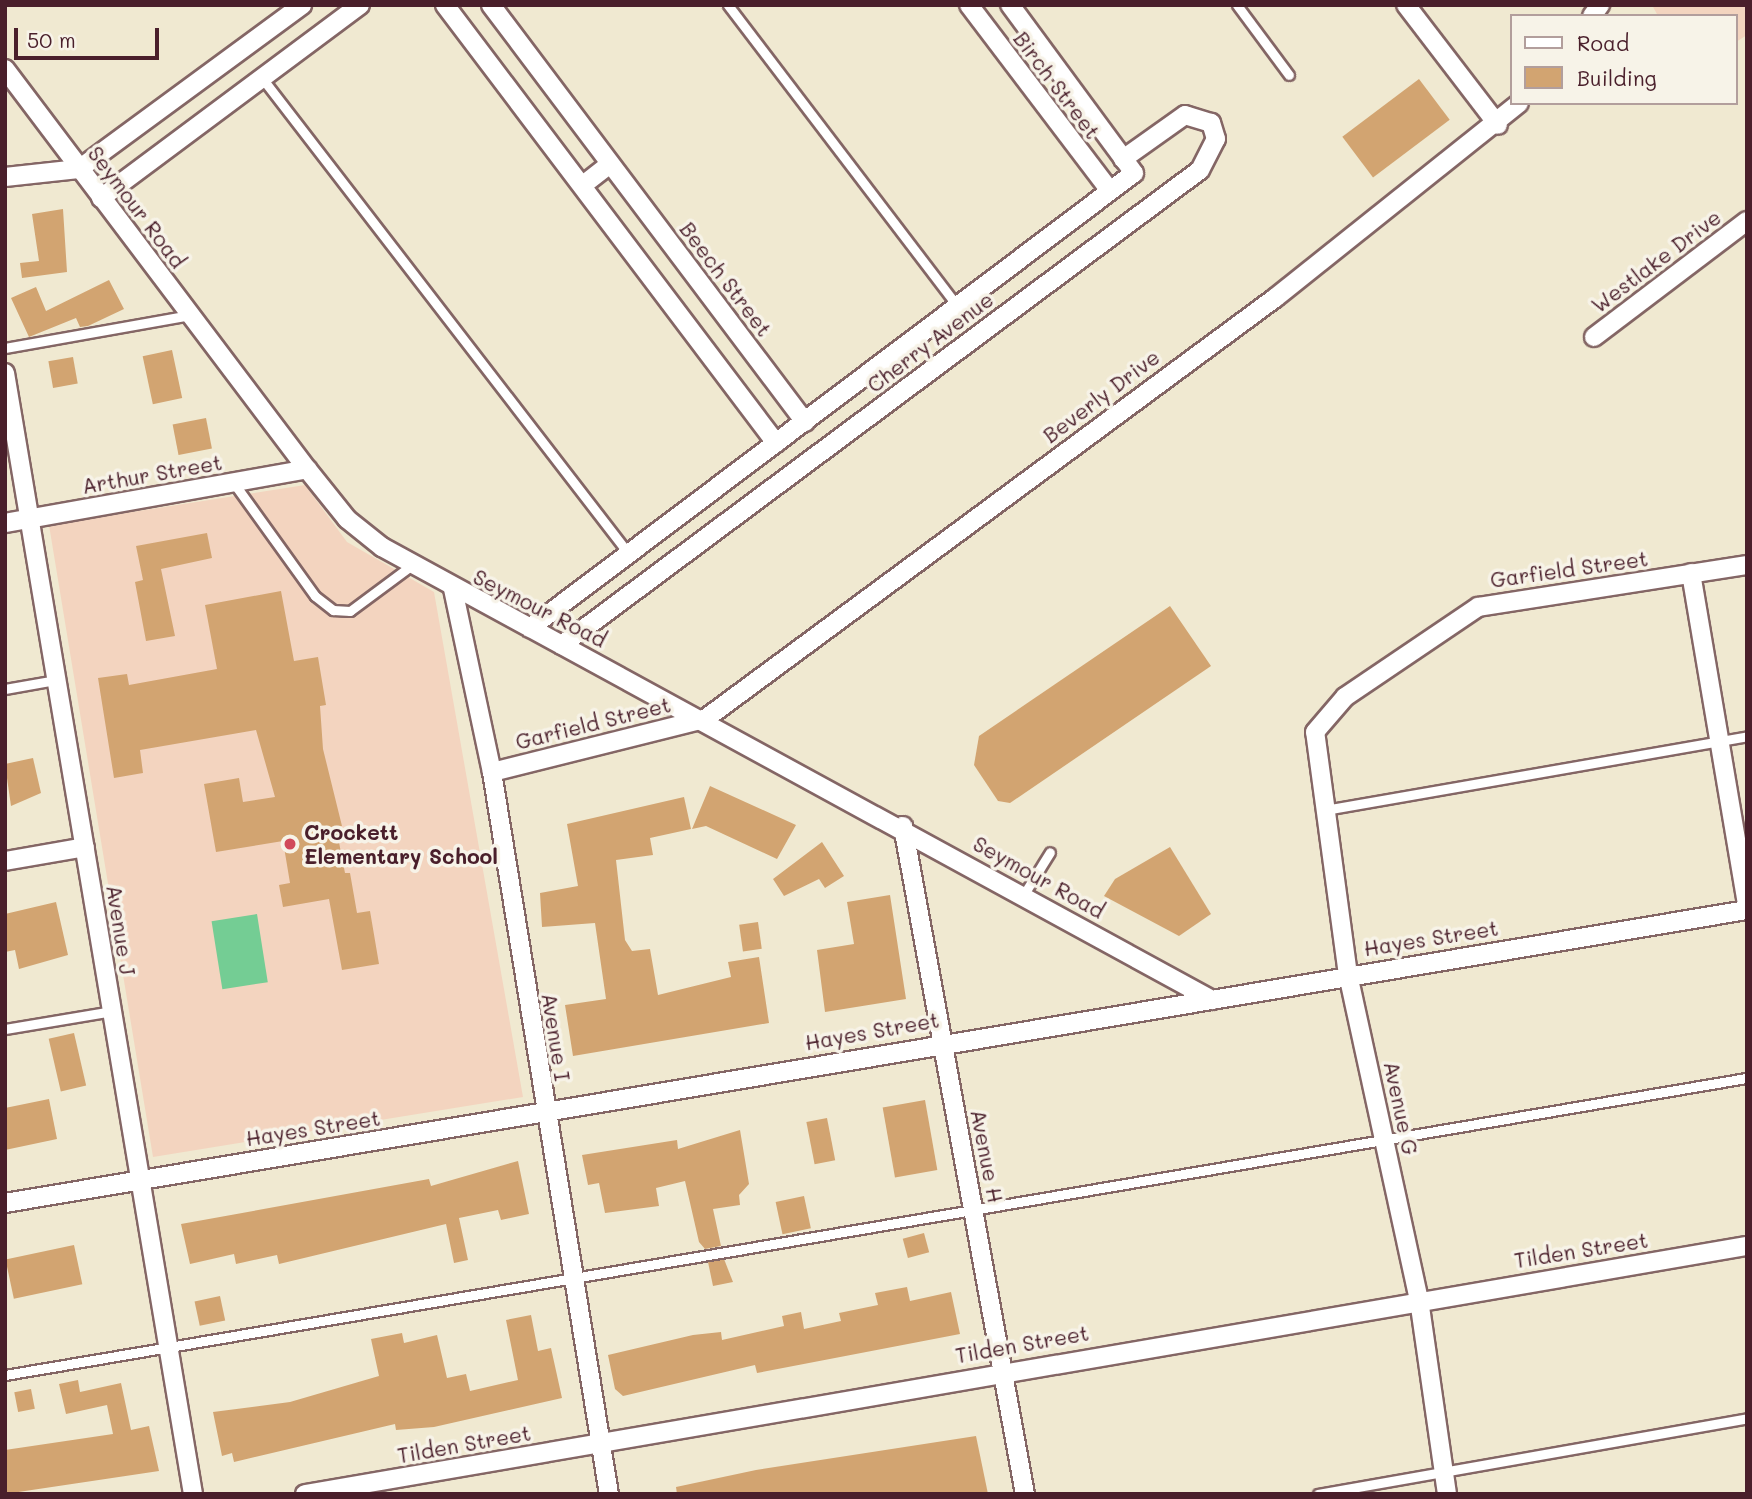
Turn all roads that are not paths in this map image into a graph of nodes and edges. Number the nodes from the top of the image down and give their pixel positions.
1 (302, 5) edge
2 (360, 5) edge
3 (445, 5) edge
4 (491, 5) edge
5 (729, 5) edge
6 (969, 5) edge
7 (1010, 5) edge
8 (1237, 5) edge
9 (1406, 5) edge
10 (5, 69) edge
11 (1289, 75) dead end
12 (262, 78) junction
13 (1517, 105) edge
14 (1498, 125) junction
15 (610, 164) junction
16 (1128, 166) junction
17 (79, 169) junction
18 (5, 177) edge
19 (583, 185) junction
20 (1110, 191) junction
21 (101, 198) junction
22 (1747, 221) edge
23 (959, 308) junction
24 (190, 315) junction
25 (1594, 337) dead end
26 (5, 348) edge
27 (5, 373) edge
28 (805, 422) junction
29 (776, 443) junction
30 (307, 469) junction
31 (233, 482) junction
32 (29, 519) junction
33 (5, 523) edge
34 (628, 553) junction
35 (412, 565) junction
36 (1747, 565) edge
37 (1691, 573) junction
38 (453, 589) junction
39 (530, 628) junction
40 (562, 645) junction
41 (56, 680) junction
42 (5, 689) edge
43 (705, 719) junction
44 (1315, 732) joint
45 (1747, 736) edge
46 (1719, 741) junction
47 (492, 772) junction
48 (1325, 810) junction
49 (903, 826) junction
50 (85, 847) junction
51 (1050, 852) dead end
52 (5, 861) edge
53 (1024, 894) junction
54 (1747, 907) edge
55 (1348, 975) junction
56 (1212, 1000) junction
57 (112, 1011) junction
58 (5, 1028) edge
59 (942, 1042) junction
60 (1747, 1078) edge
61 (544, 1113) junction
62 (1384, 1140) junction
63 (140, 1180) junction
64 (5, 1203) edge
65 (974, 1209) junction
66 (1747, 1246) edge
67 (572, 1274) junction
68 (1419, 1300) junction
69 (168, 1347) junction
70 (1004, 1370) junction
71 (5, 1375) edge
72 (1747, 1418) edge
73 (601, 1444) junction
74 (1444, 1473) junction
75 (193, 1494) edge
76 (305, 1494) edge
77 (609, 1494) edge
78 (1026, 1494) edge
79 (1318, 1494) edge
80 (1447, 1494) edge

1 - 17 street
2 - 12 street
3 - 19 street
4 - 15 street, Beech Street
5 - 23 lane
6 - 20 street, Birch Street
7 - 16 street, Birch Street
8 - 11 lane
9 - 14 street
10 - 17 street, Seymour Road
12 - 21 street
12 - 34 lane
13 - 14 street, Beverly Drive
14 - 43 street, Beverly Drive
15 - 19 street
15 - 28 street, Beech Street
16 - 20 street, Cherry Avenue
16 - 40 street, Cherry Avenue
17 - 18 street
17 - 21 street, Seymour Road
19 - 29 street
20 - 23 street, Cherry Avenue
21 - 24 street, Seymour Road
22 - 25 street, Westlake Drive
23 - 28 street, Cherry Avenue
24 - 26 lane
24 - 30 street, Seymour Road
27 - 32 street, Avenue J
28 - 29 street, Cherry Avenue
29 - 34 street, Cherry Avenue
30 - 31 street, Arthur Street
30 - 35 street, Seymour Road
31 - 32 street, Arthur Street
31 - 35 lane
32 - 33 street, Arthur Street
32 - 41 street, Avenue J
34 - 39 street, Cherry Avenue
35 - 38 street, Seymour Road
36 - 37 street, Garfield Street
37 - 44 street, Garfield Street
37 - 46 street
38 - 39 street, Seymour Road
38 - 47 street, Avenue I
39 - 40 street, Seymour Road
40 - 43 street, Seymour Road
41 - 42 lane
41 - 50 street, Avenue J
43 - 47 street, Garfield Street
43 - 49 street, Seymour Road
44 - 48 street, Avenue G
45 - 46 lane
46 - 48 lane
46 - 54 street
47 - 61 street, Avenue I
48 - 55 street, Avenue G
49 - 53 street, Seymour Road
49 - 59 street, Avenue H
50 - 52 street
50 - 57 street, Avenue J
51 - 53 lane
53 - 56 street, Seymour Road
54 - 55 street, Hayes Street
55 - 56 street, Hayes Street
55 - 62 street, Avenue G
56 - 59 street, Hayes Street
57 - 58 lane
57 - 63 street, Avenue J
59 - 61 street, Hayes Street
59 - 65 street, Avenue H
60 - 62 lane
61 - 63 street, Hayes Street
61 - 67 street, Avenue I
62 - 65 lane
62 - 68 street, Avenue G
63 - 64 street, Hayes Street
63 - 69 street, Avenue J
65 - 67 lane
65 - 70 street, Avenue H
66 - 68 street, Tilden Street
67 - 69 lane
67 - 73 street, Avenue I
68 - 70 street, Tilden Street
68 - 74 street, Avenue G
69 - 71 lane
69 - 75 street, Avenue J
70 - 73 street, Tilden Street
70 - 78 street, Avenue H
72 - 74 lane
73 - 76 street, Tilden Street
73 - 77 street, Avenue I
74 - 79 lane
74 - 80 street, Avenue G

